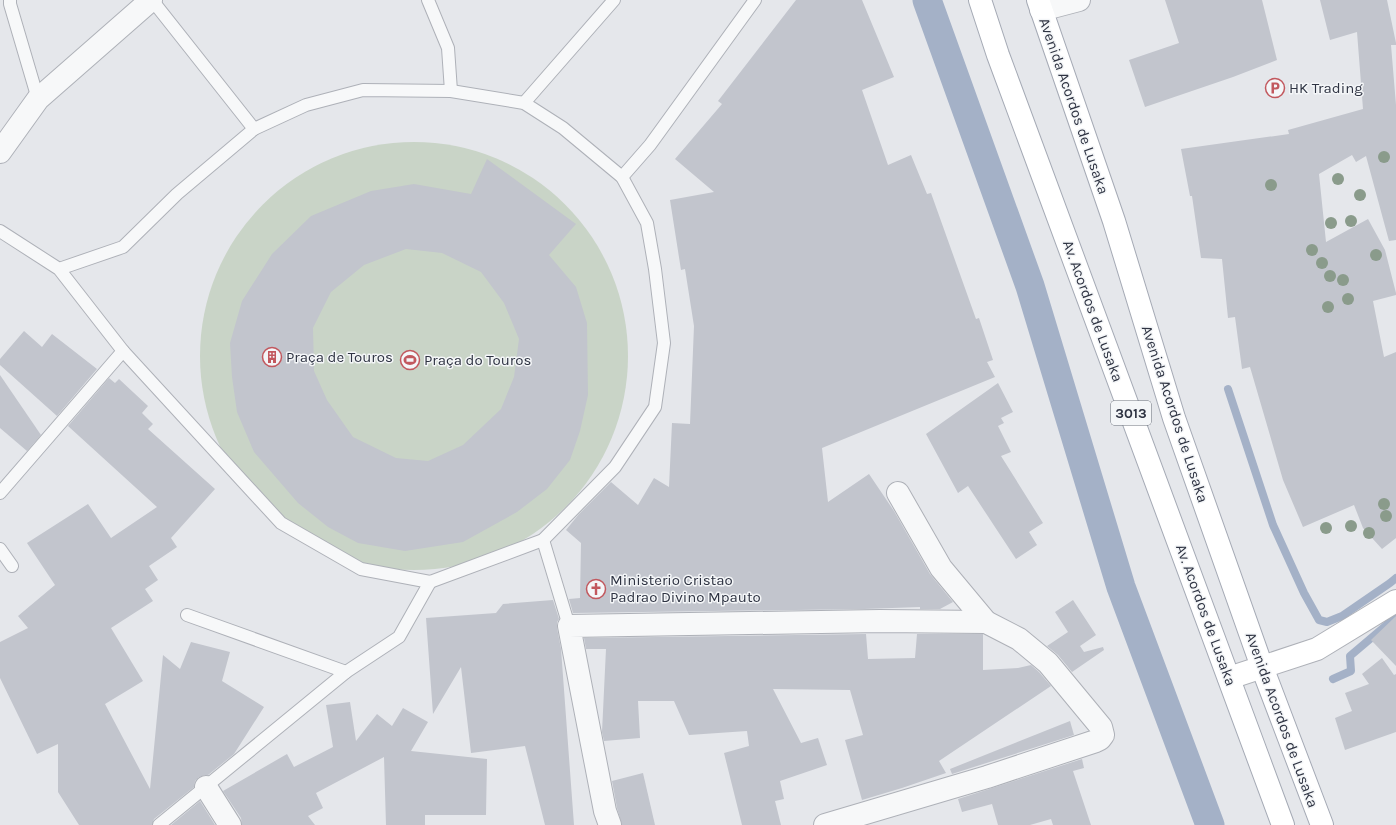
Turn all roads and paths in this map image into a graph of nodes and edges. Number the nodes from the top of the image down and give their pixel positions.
1 (10, 0) edge
2 (152, 0) edge
3 (428, 0) edge
4 (614, 0) edge
5 (755, 0) edge
6 (980, 0) edge
7 (1079, 0) edge
8 (1039, 5) edge
9 (451, 91) junction
10 (38, 99) junction
11 (524, 103) junction
12 (254, 129) junction
13 (0, 152) edge
14 (622, 177) junction
15 (0, 231) edge
16 (60, 269) junction
17 (123, 351) junction
18 (0, 493) edge
19 (898, 493) dead end
20 (543, 540) junction
21 (0, 549) edge
22 (12, 566) dead end
23 (430, 582) junction
24 (1394, 604) edge
25 (186, 615) dead end
26 (986, 622) junction
27 (569, 626) junction
28 (1262, 667) junction
29 (346, 672) junction
30 (1229, 678) junction
31 (206, 787) junction
32 (855, 821) edge
33 (160, 825) edge
34 (230, 825) edge
35 (610, 825) edge
36 (825, 825) edge
37 (1283, 825) edge
38 (1322, 825) edge

1 - 10 lane
2 - 10 street
2 - 12 lane
3 - 9 lane
4 - 11 lane
5 - 14 lane
6 - 30 main road, Av. Acordos de Lusaka / 3013
7 - 8 street
8 - 28 main road, Avenida Acordos de Lusaka
9 - 11 lane
9 - 12 lane
10 - 13 street
11 - 14 lane
12 - 16 lane
14 - 20 lane
15 - 16 lane
16 - 17 lane
17 - 18 lane
17 - 23 lane
19 - 26 street
20 - 23 lane
20 - 27 lane
21 - 22 lane
23 - 29 lane
24 - 28 main road
25 - 29 lane
26 - 27 street
26 - 32 street
27 - 35 street
28 - 30 main road
28 - 38 main road, Avenida Acordos de Lusaka
29 - 31 lane
30 - 37 main road, Av. Acordos de Lusaka / 3013
31 - 33 lane
31 - 34 street
32 - 36 street

